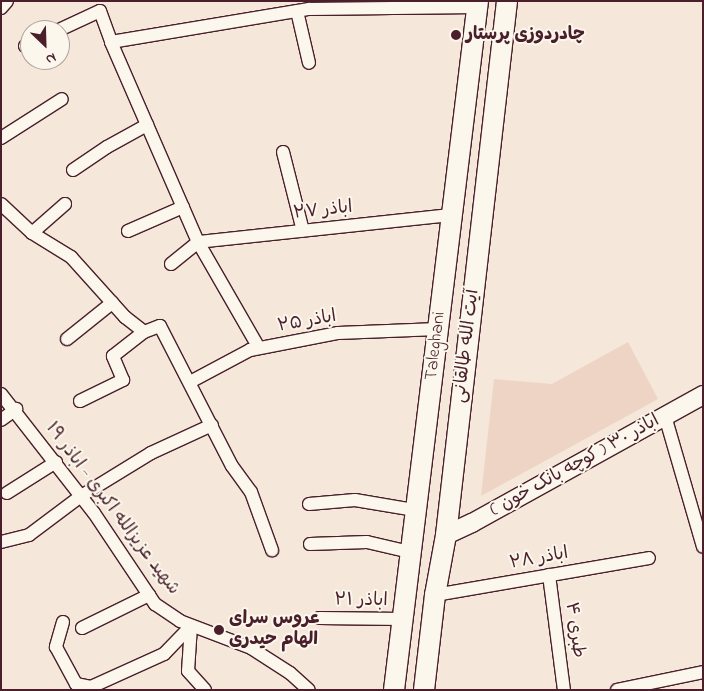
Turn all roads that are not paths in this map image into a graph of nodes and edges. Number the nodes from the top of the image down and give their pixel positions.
1 (8, 1) edge
2 (507, 1) edge
3 (478, 4) edge
4 (1, 8) edge
5 (297, 11) junction
6 (70, 25) edge
7 (111, 42) junction
8 (309, 63) dead end
9 (62, 99) dead end
10 (147, 125) junction
11 (1, 138) edge
12 (283, 152) dead end
13 (72, 170) dead end
14 (65, 204) dead end
15 (183, 207) junction
16 (3, 209) edge
17 (452, 215) junction
18 (303, 231) junction
19 (32, 232) junction
20 (128, 232) dead end
21 (198, 242) junction
22 (170, 264) dead end
23 (112, 303) junction
24 (438, 329) junction
25 (144, 332) junction
26 (67, 339) dead end
27 (259, 348) junction
28 (190, 382) junction
29 (1, 394) edge
30 (703, 395) edge
31 (80, 400) dead end
32 (16, 410) junction
33 (665, 416) junction
34 (1, 420) edge
35 (212, 425) junction
36 (56, 462) junction
37 (7, 493) dead end
38 (82, 496) junction
39 (308, 504) dead end
40 (415, 510) junction
41 (446, 535) junction
42 (1, 542) edge
43 (310, 544) dead end
44 (703, 547) edge
45 (272, 550) dead end
46 (410, 552) junction
47 (649, 558) dead end
48 (549, 575) junction
49 (149, 595) junction
50 (435, 595) junction
51 (319, 618) dead end
52 (403, 619) junction
53 (64, 622) dead end
54 (432, 623) junction
55 (191, 626) junction
56 (82, 628) dead end
57 (703, 672) edge
58 (74, 687) edge
59 (394, 689) edge
60 (205, 690) edge
61 (309, 690) edge
62 (424, 690) edge
63 (564, 690) edge
64 (617, 690) edge

1 - 4 street
2 - 41 main road, آیت الله طالقانی
3 - 5 street
3 - 17 main road, Taleghani
5 - 7 street
5 - 8 street
6 - 7 street
7 - 10 street
9 - 11 street
10 - 13 street
10 - 15 street
12 - 18 street
14 - 19 street
15 - 20 street
15 - 21 street
16 - 19 street
17 - 18 street, اباذر ۲۷
17 - 24 main road, Taleghani
18 - 21 street, اباذر ۲۷
19 - 23 street
21 - 22 street
21 - 27 street
23 - 25 street
23 - 26 street
24 - 27 street, اباذر ۲۵
24 - 40 main road, Taleghani
25 - 28 street
25 - 31 street
27 - 28 street, اباذر ۲۵
28 - 35 street
29 - 32 street, شهید عزیزالله اکبری - اباذر ۱۹
30 - 33 main road, اباذر ۳۰ ( کوچه بانک خون )
32 - 34 street
32 - 36 street, شهید عزیزالله اکبری - اباذر ۱۹
33 - 41 main road, اباذر ۳۰ ( کوچه بانک خون )
33 - 44 street
35 - 38 street
35 - 45 street
36 - 37 street
36 - 38 street, شهید عزیزالله اکبری - اباذر ۱۹
38 - 42 street
38 - 49 street, شهید عزیزالله اکبری - اباذر ۱۹
39 - 40 street
40 - 46 main road, Taleghani
41 - 50 main road, آیت الله طالقانی
43 - 46 street
46 - 52 main road, Taleghani
47 - 48 street, اباذر ۲۸
48 - 50 street, اباذر ۲۸
48 - 63 street, طبری ۴
49 - 55 street, شهید عزیزالله اکبری - اباذر ۱۹
49 - 56 street
50 - 54 main road, آیت الله طالقانی
51 - 52 street, اباذر ۲۱
52 - 54 main road
52 - 59 main road, Taleghani
53 - 58 street
54 - 62 main road, آیت الله طالقانی
55 - 58 street
55 - 60 street
55 - 61 street, شهید عزیزالله اکبری - اباذر ۱۹
57 - 64 street
59 - 62 main road

